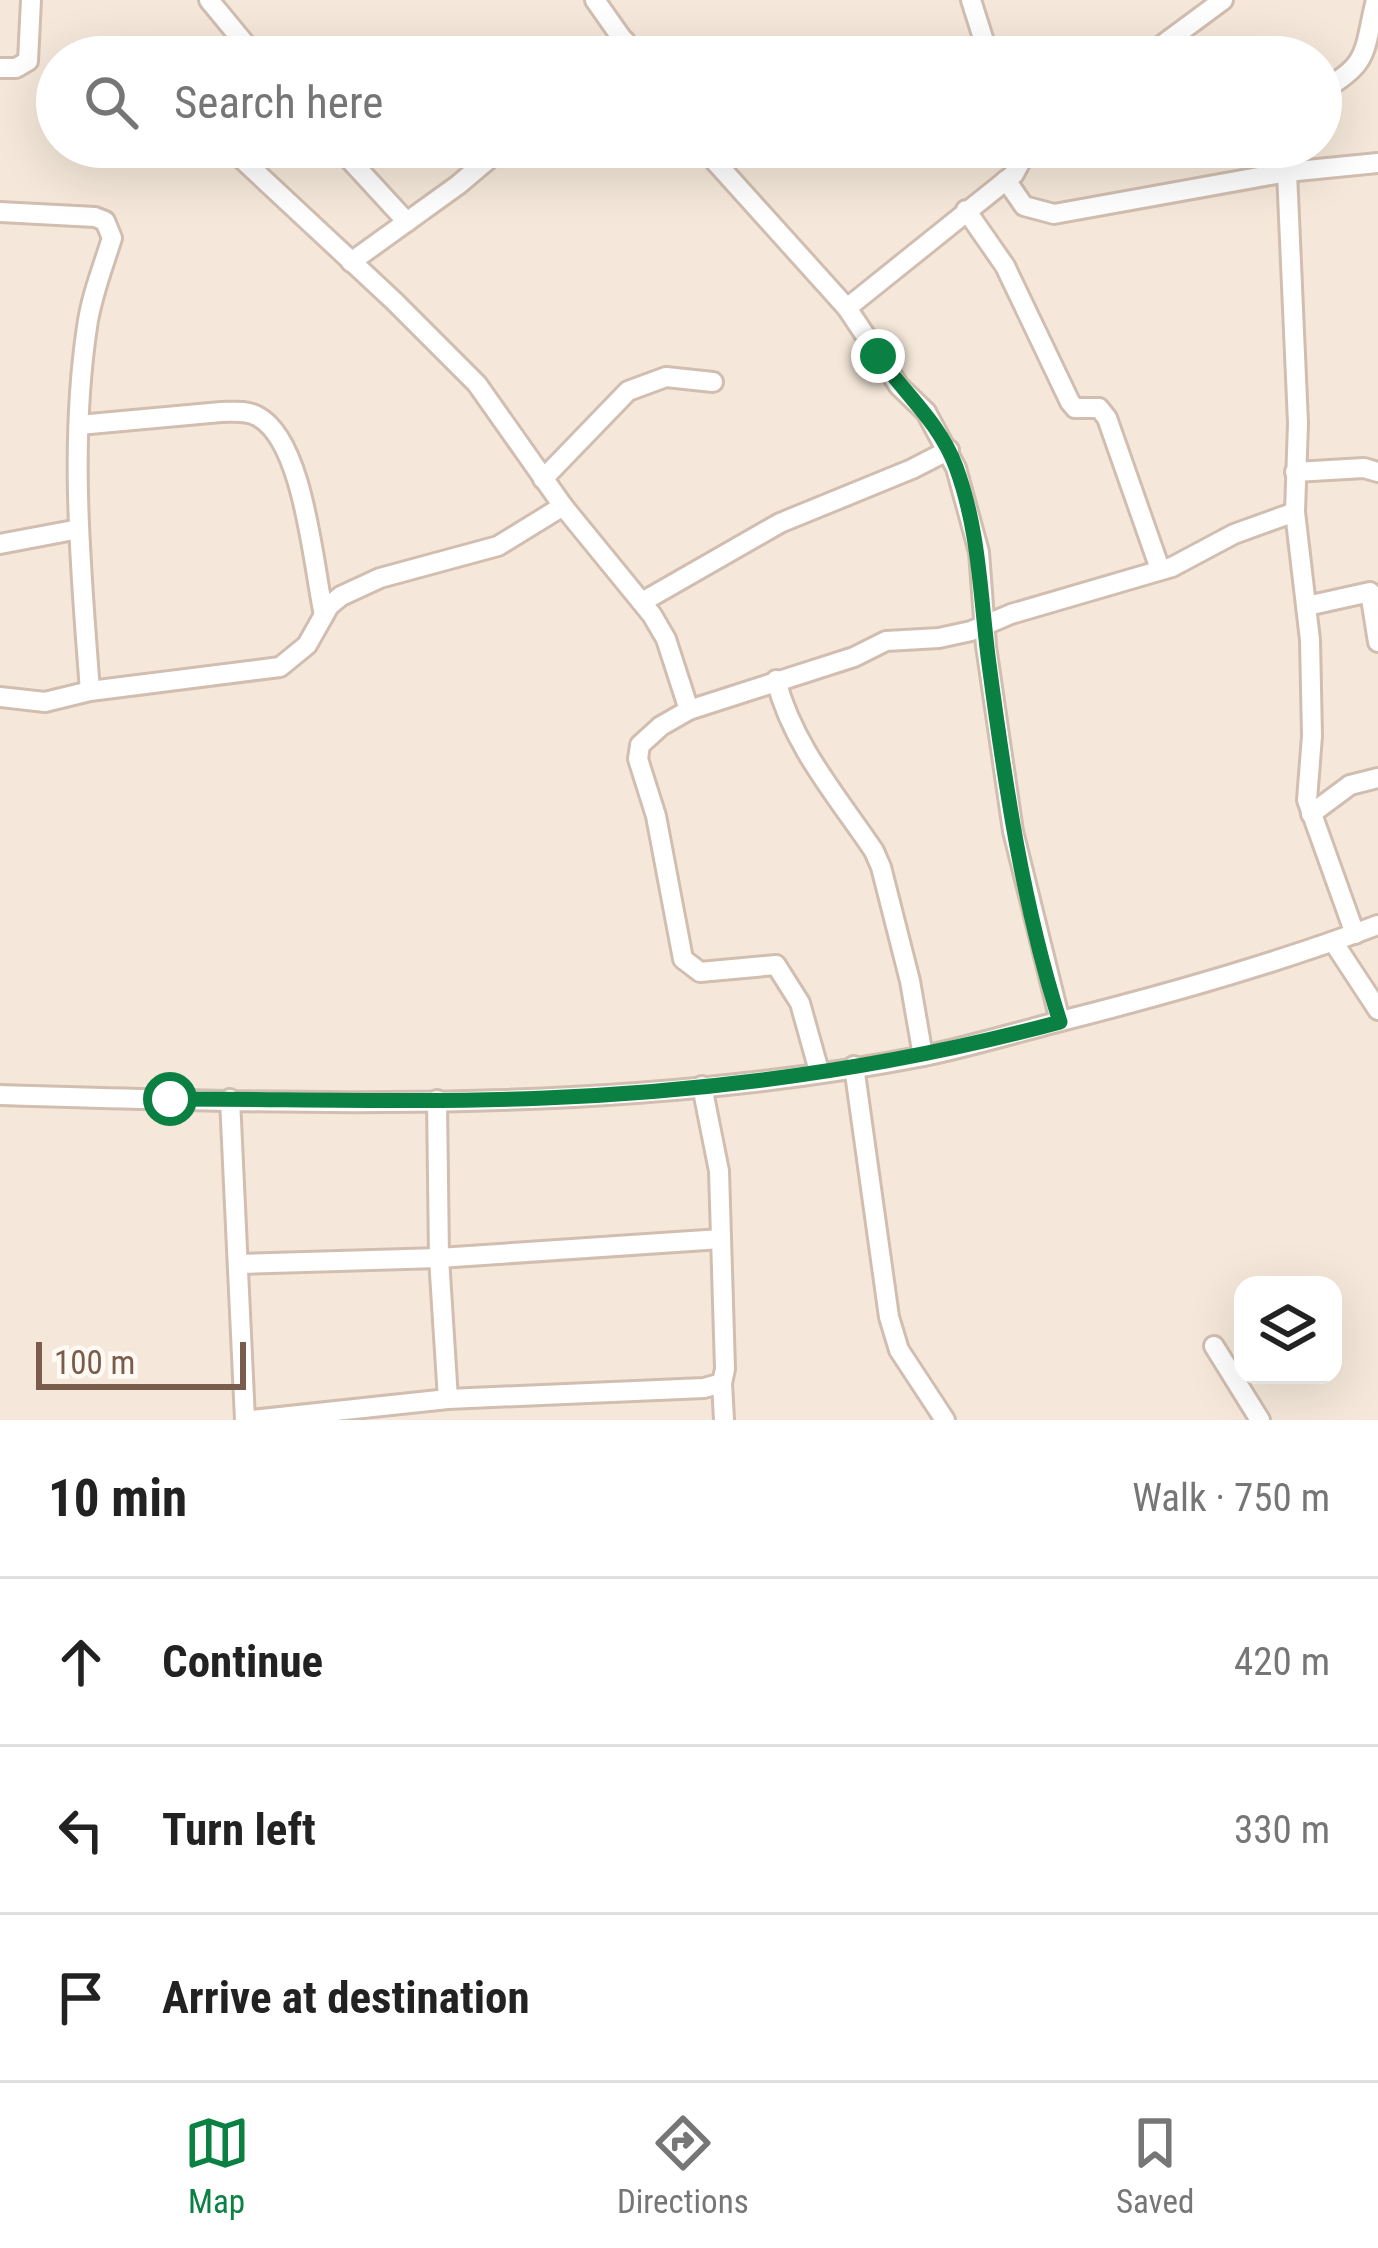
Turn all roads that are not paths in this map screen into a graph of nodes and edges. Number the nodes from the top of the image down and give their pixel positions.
1 (31, 0) edge
2 (208, 0) edge
3 (971, 0) edge
4 (1222, 0) edge
5 (1376, 0) edge
6 (604, 4) edge
7 (238, 36) edge
8 (622, 36) edge
9 (982, 36) edge
10 (1174, 36) edge
11 (0, 68) edge
12 (1342, 79) edge
13 (1378, 163) edge
14 (1342, 167) edge
15 (251, 168) edge
16 (357, 168) edge
17 (476, 168) edge
18 (721, 168) edge
19 (1017, 168) edge
20 (1288, 168) edge
21 (1327, 168) edge
22 (1287, 172) junction
23 (1006, 180) junction
24 (966, 210) junction
25 (0, 212) edge
26 (406, 222) junction
27 (351, 262) junction
28 (847, 308) junction
29 (713, 382) dead end
30 (79, 425) junction
31 (949, 450) junction
32 (1295, 472) junction
33 (1378, 472) edge
34 (543, 479) junction
35 (563, 506) junction
36 (1295, 512) junction
37 (79, 529) junction
38 (0, 544) edge
39 (1160, 569) junction
40 (642, 602) junction
41 (1306, 607) junction
42 (324, 615) junction
43 (984, 625) junction
44 (1378, 642) edge
45 (776, 680) junction
46 (90, 691) junction
47 (0, 697) edge
48 (688, 710) junction
49 (1378, 778) edge
50 (1311, 814) junction
51 (1378, 926) edge
52 (1355, 934) junction
53 (1334, 943) junction
54 (1378, 1010) edge
55 (1060, 1022) junction
56 (923, 1056) junction
57 (854, 1066) junction
58 (818, 1071) junction
59 (702, 1086) junction
60 (0, 1095) edge
61 (230, 1099) junction
62 (437, 1100) junction
63 (721, 1239) junction
64 (440, 1258) junction
65 (240, 1264) junction
66 (1214, 1346) dead end
67 (722, 1383) junction
68 (448, 1400) junction
69 (248, 1420) edge
70 (724, 1420) edge
71 (945, 1420) edge
72 (1260, 1420) edge

1 - 11 street
2 - 7 street
3 - 9 street
4 - 10 street
5 - 12 street
6 - 8 street
13 - 14 street
15 - 27 street
16 - 26 street
17 - 26 street
18 - 28 street
19 - 23 street
20 - 22 street
21 - 22 street
22 - 23 street
22 - 32 street
23 - 24 street
24 - 28 street
24 - 39 street
25 - 30 street
26 - 27 street
27 - 34 street
28 - 31 street
29 - 34 street
30 - 37 street
30 - 42 street
31 - 40 street
31 - 43 street
32 - 33 street
32 - 36 street
34 - 35 street
35 - 40 street
35 - 42 street
36 - 39 street
36 - 41 street
37 - 38 street
37 - 46 street
39 - 43 street
40 - 48 street
41 - 44 street
41 - 50 street
42 - 46 street
43 - 45 street
43 - 55 street
45 - 48 street
45 - 56 street
46 - 47 street
48 - 58 street
49 - 50 street
50 - 52 street
51 - 52 street
52 - 53 street
53 - 54 street
53 - 55 street
55 - 56 street
56 - 57 street
57 - 58 street
57 - 71 street
58 - 59 street
59 - 62 street
59 - 63 street
60 - 61 street
61 - 62 street
61 - 65 street
62 - 64 street
63 - 64 street
63 - 67 street
64 - 65 street
64 - 68 street
65 - 69 street
66 - 72 street
67 - 68 street
67 - 70 street
68 - 69 street

